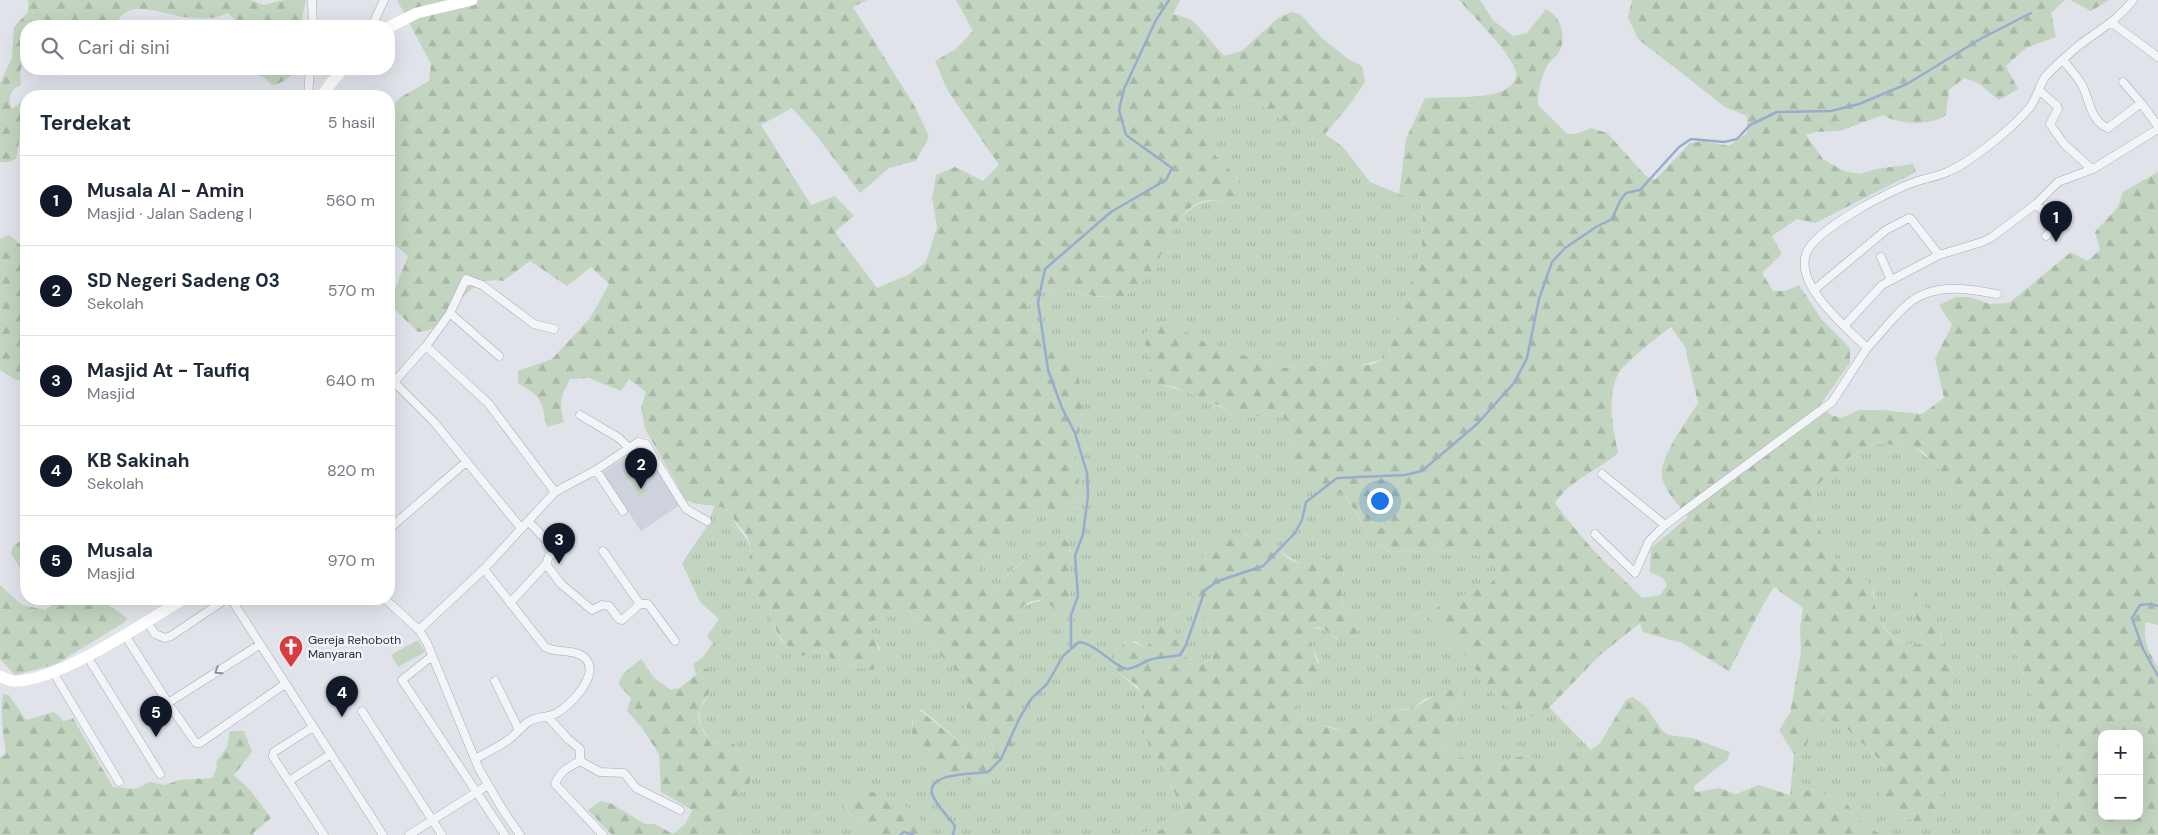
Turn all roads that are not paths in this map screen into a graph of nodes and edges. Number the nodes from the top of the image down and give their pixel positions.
1 (312, 0) edge
2 (384, 0) edge
3 (472, 0) edge
4 (2133, 0) edge
5 (313, 20) edge
6 (375, 20) edge
7 (2112, 23) junction
8 (395, 24) edge
9 (2158, 57) edge
10 (2063, 60) junction
11 (310, 75) edge
12 (338, 75) edge
13 (2123, 82) dead end
14 (308, 90) edge
15 (326, 90) edge
16 (2040, 91) junction
17 (2142, 103) junction
18 (2158, 128) edge
19 (2092, 170) junction
20 (2036, 204) junction
21 (2046, 236) dead end
22 (1939, 255) junction
23 (1880, 257) dead end
24 (1891, 280) junction
25 (1814, 290) junction
26 (1998, 294) dead end
27 (450, 312) junction
28 (1845, 325) junction
29 (554, 329) dead end
30 (426, 346) junction
31 (1867, 348) junction
32 (499, 356) dead end
33 (395, 376) edge
34 (395, 384) edge
35 (580, 415) dead end
36 (630, 448) junction
37 (466, 462) junction
38 (596, 470) junction
39 (1602, 474) dead end
40 (555, 492) junction
41 (623, 511) dead end
42 (528, 521) junction
43 (707, 521) dead end
44 (395, 524) edge
45 (1665, 525) junction
46 (521, 528) junction
47 (1595, 534) dead end
48 (603, 551) dead end
49 (546, 564) junction
50 (484, 569) junction
51 (510, 603) junction
52 (640, 604) junction
53 (174, 605) edge
54 (217, 605) edge
55 (235, 605) edge
56 (392, 605) edge
57 (147, 622) junction
58 (419, 630) junction
59 (125, 635) junction
60 (676, 641) dead end
61 (259, 645) junction
62 (87, 656) junction
63 (432, 656) junction
64 (53, 672) junction
65 (0, 676) edge
66 (495, 681) dead end
67 (284, 684) junction
68 (168, 704) junction
69 (362, 712) dead end
70 (548, 717) junction
71 (313, 727) junction
72 (519, 730) junction
73 (331, 754) junction
74 (475, 759) junction
75 (580, 761) junction
76 (160, 774) dead end
77 (290, 781) junction
78 (119, 782) dead end
79 (488, 785) junction
80 (476, 792) junction
81 (680, 810) dead end
82 (432, 820) junction
83 (324, 835) edge
84 (383, 835) edge
85 (408, 835) edge
86 (442, 835) edge
87 (505, 835) edge
88 (520, 835) edge
89 (603, 835) edge

1 - 5 street
2 - 6 street
3 - 8 main road
4 - 7 street
7 - 9 street
7 - 10 street
10 - 16 street
10 - 17 street
11 - 14 street
12 - 15 main road
13 - 17 street
16 - 19 street
16 - 25 street
17 - 18 street
18 - 19 street
19 - 20 street
20 - 21 street
20 - 22 street
22 - 24 street
22 - 25 street
23 - 24 street
24 - 28 street
25 - 28 street
26 - 31 street
27 - 29 street
27 - 30 street
27 - 32 street
28 - 31 street
30 - 33 street
30 - 40 street
31 - 45 street
34 - 37 street
35 - 36 street
36 - 38 street
36 - 43 street
37 - 44 street
37 - 46 street
38 - 40 street
38 - 41 street
39 - 45 street
40 - 42 street
42 - 46 street
42 - 49 street
45 - 47 street
46 - 50 street
48 - 52 street
49 - 51 street
49 - 52 street
50 - 51 street
50 - 58 street
51 - 70 street
52 - 60 street
53 - 57 main road
54 - 57 street
55 - 61 street
56 - 58 street
57 - 59 main road
58 - 63 street
59 - 62 main road
59 - 68 street
61 - 67 street
61 -> 68 street
62 - 64 main road
62 - 76 street
63 - 74 street
63 - 80 street
64 - 65 main road
64 - 78 street
66 - 72 street
67 - 68 street
67 - 71 street
69 - 82 street
70 - 72 street
70 - 75 street
71 - 73 street
71 - 77 street
72 - 74 street
73 - 77 street
73 - 84 street
74 - 79 street
75 - 81 street
75 - 89 street
77 - 83 street
79 - 80 street
79 - 88 street
80 - 82 street
80 - 87 street
82 - 85 street
82 - 86 street

